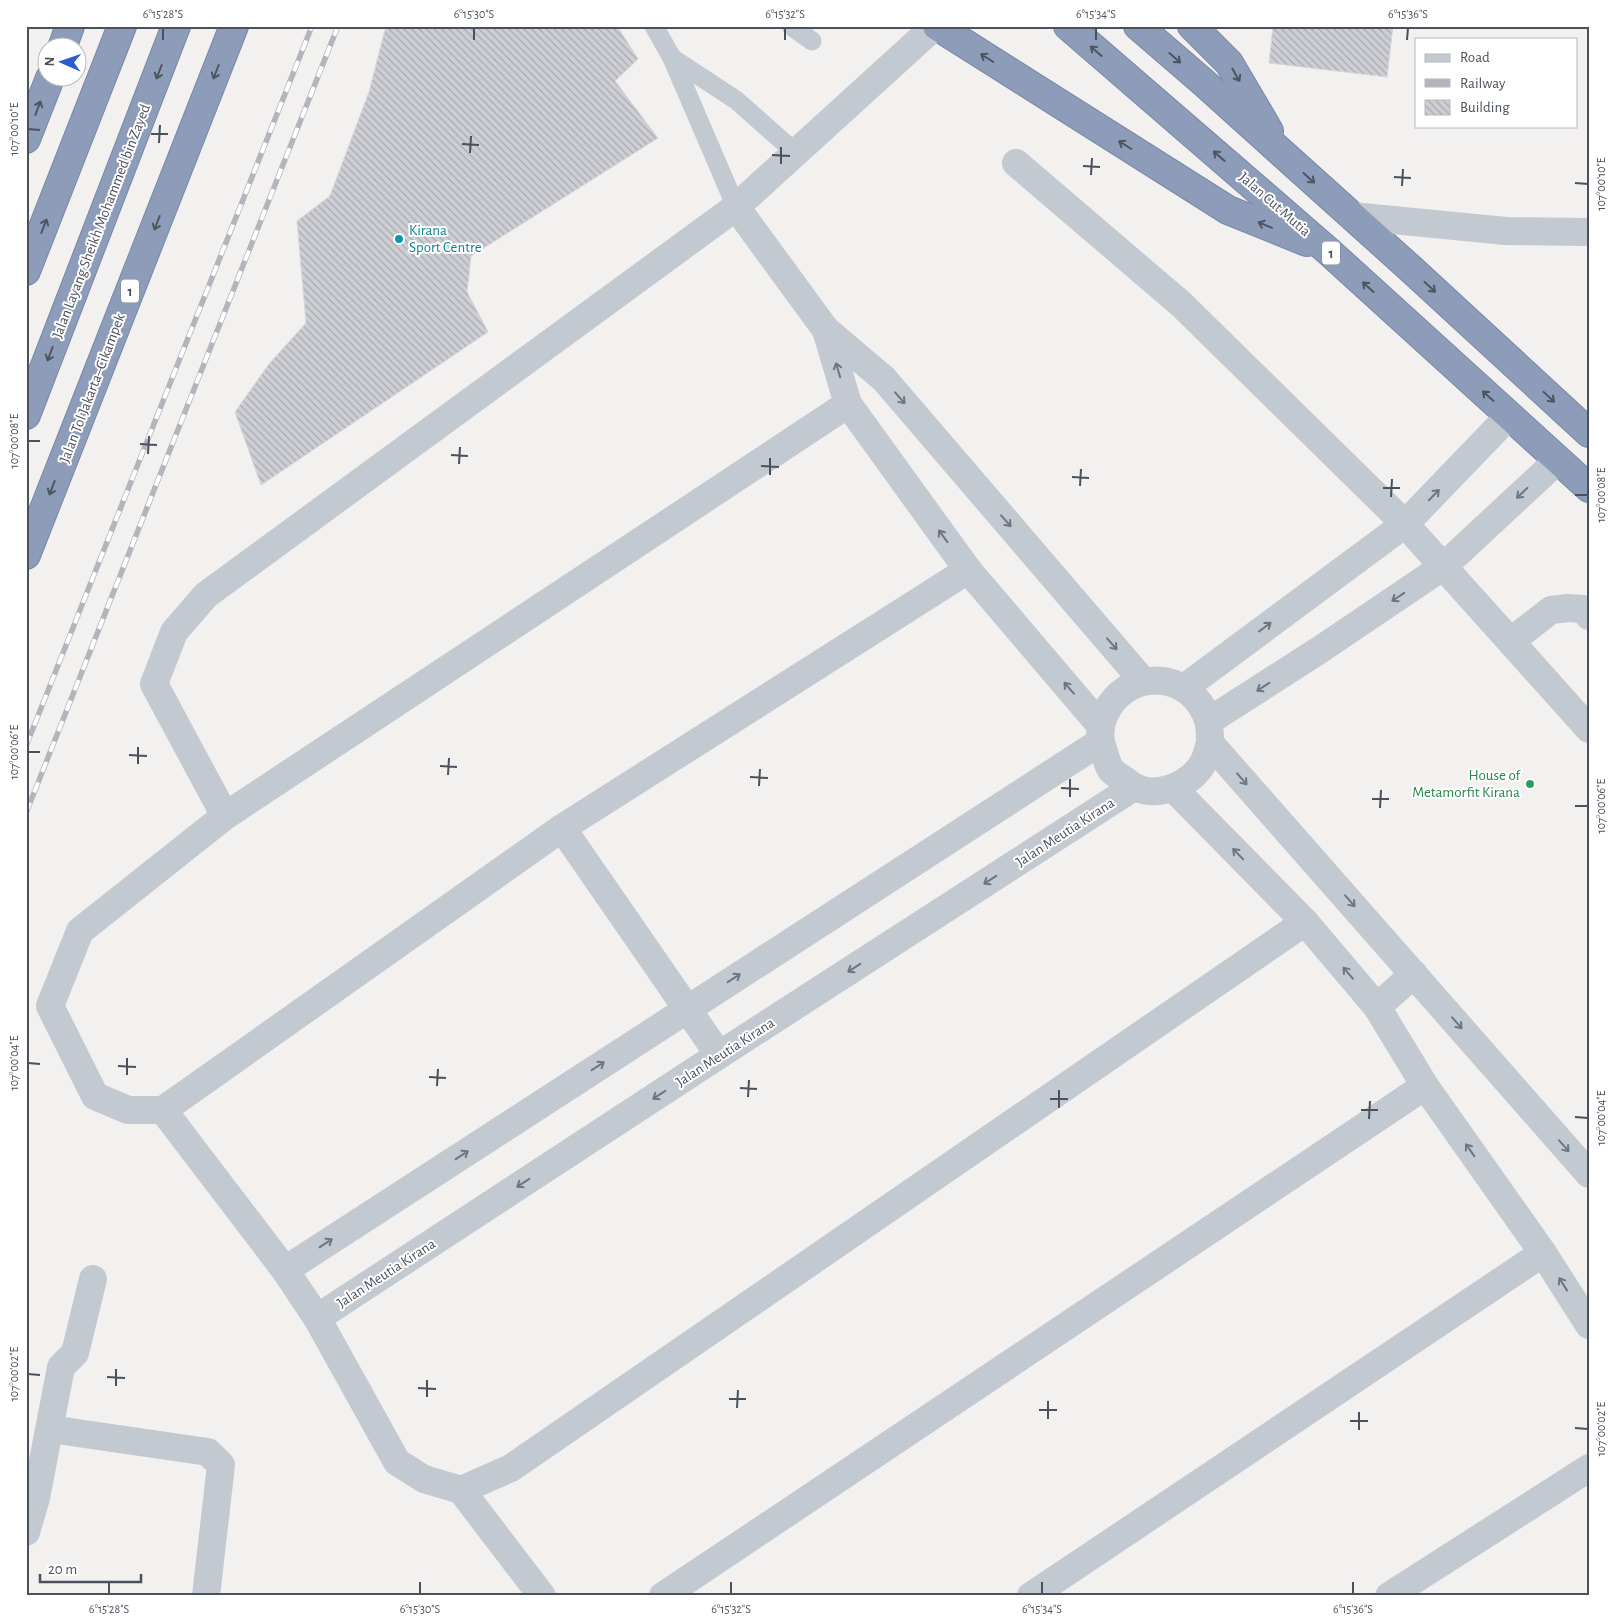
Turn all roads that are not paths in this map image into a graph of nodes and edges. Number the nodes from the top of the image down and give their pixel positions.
1 (70, 26) edge
2 (122, 26) edge
3 (176, 26) edge
4 (234, 26) edge
5 (654, 26) edge
6 (791, 26) edge
7 (936, 26) edge
8 (1068, 26) edge
9 (1138, 26) edge
10 (1192, 26) edge
11 (66, 38) edge
12 (812, 41) dead end
13 (672, 58) junction
14 (46, 88) edge
15 (26, 139) edge
16 (1281, 152) junction
17 (796, 153) junction
18 (1016, 163) dead end
19 (736, 206) junction
20 (1352, 216) junction
21 (1589, 232) edge
22 (1327, 250) junction
23 (26, 271) edge
24 (826, 330) junction
25 (848, 404) junction
26 (26, 415) edge
27 (1509, 416) junction
28 (1585, 423) edge
29 (1558, 460) junction
30 (1589, 488) edge
31 (1405, 524) junction
32 (26, 555) edge
33 (1444, 566) junction
34 (968, 570) junction
35 (1589, 616) edge
36 (1511, 641) junction
37 (1143, 681) junction
38 (1184, 688) junction
39 (1589, 730) edge
40 (1209, 732) junction
41 (1100, 733) junction
42 (1134, 787) junction
43 (1173, 788) junction
44 (225, 816) junction
45 (562, 828) junction
46 (1305, 922) junction
47 (1414, 974) junction
48 (1377, 1007) junction
49 (687, 1009) junction
50 (719, 1055) junction
51 (1426, 1086) junction
52 (162, 1110) junction
53 (1589, 1174) edge
54 (1543, 1253) junction
55 (285, 1270) junction
56 (93, 1279) dead end
57 (316, 1318) junction
58 (1589, 1325) edge
59 (50, 1429) junction
60 (1589, 1468) edge
61 (461, 1490) junction
62 (28, 1516) edge
63 (206, 1596) edge
64 (542, 1596) edge
65 (664, 1596) edge
66 (1031, 1596) edge
67 (1389, 1596) edge

1 - 11 highway
23 -> 2 highway
3 -> 26 highway, Jalan Layang Sheikh Mohammed bin Zayed
4 -> 32 highway, Jalan Tol Jakarta–Cikampek / 1
5 - 13 lane
6 - 12 lane
7 - 17 street
22 -> 7 highway
22 -> 8 highway, Jalan Cut Mutia / 1
9 -> 16 highway
10 -> 16 highway
13 - 17 lane
13 - 19 lane
15 -> 14 highway
16 -> 20 highway
17 - 19 street
18 - 31 street
19 - 24 street
19 - 44 street
20 - 21 street
20 -> 28 highway
27 -> 22 highway, Jalan Cut Mutia / 1
25 -> 24 street
24 -> 37 street
34 -> 25 street
25 - 44 street
27 - 29 highway, Jalan Cut Mutia / 1
31 -> 27 street
29 - 30 highway, Jalan Cut Mutia / 1
29 -> 33 street
31 - 33 street
38 -> 31 street
33 - 36 street
33 -> 40 street
41 -> 34 street
34 - 45 street
35 - 36 street
36 - 39 street
37 - 38 street
37 - 41 street
38 - 40 street
40 - 43 street
40 -> 47 street
41 - 42 street
49 -> 41 street
42 - 43 street
42 -> 50 street, Jalan Meutia Kirana
46 -> 43 street
44 - 52 street
45 - 49 street
45 - 52 street
48 -> 46 street
46 - 61 street
47 - 48 street
47 -> 53 street
48 - 51 street
49 - 50 street
55 -> 49 street
50 -> 57 street, Jalan Meutia Kirana
54 -> 51 street
51 - 65 street
52 - 55 street
58 -> 54 street
54 - 66 street
55 - 57 street
56 - 59 street
57 - 61 street
59 - 62 street
59 - 63 street
60 - 67 street
61 - 64 street

